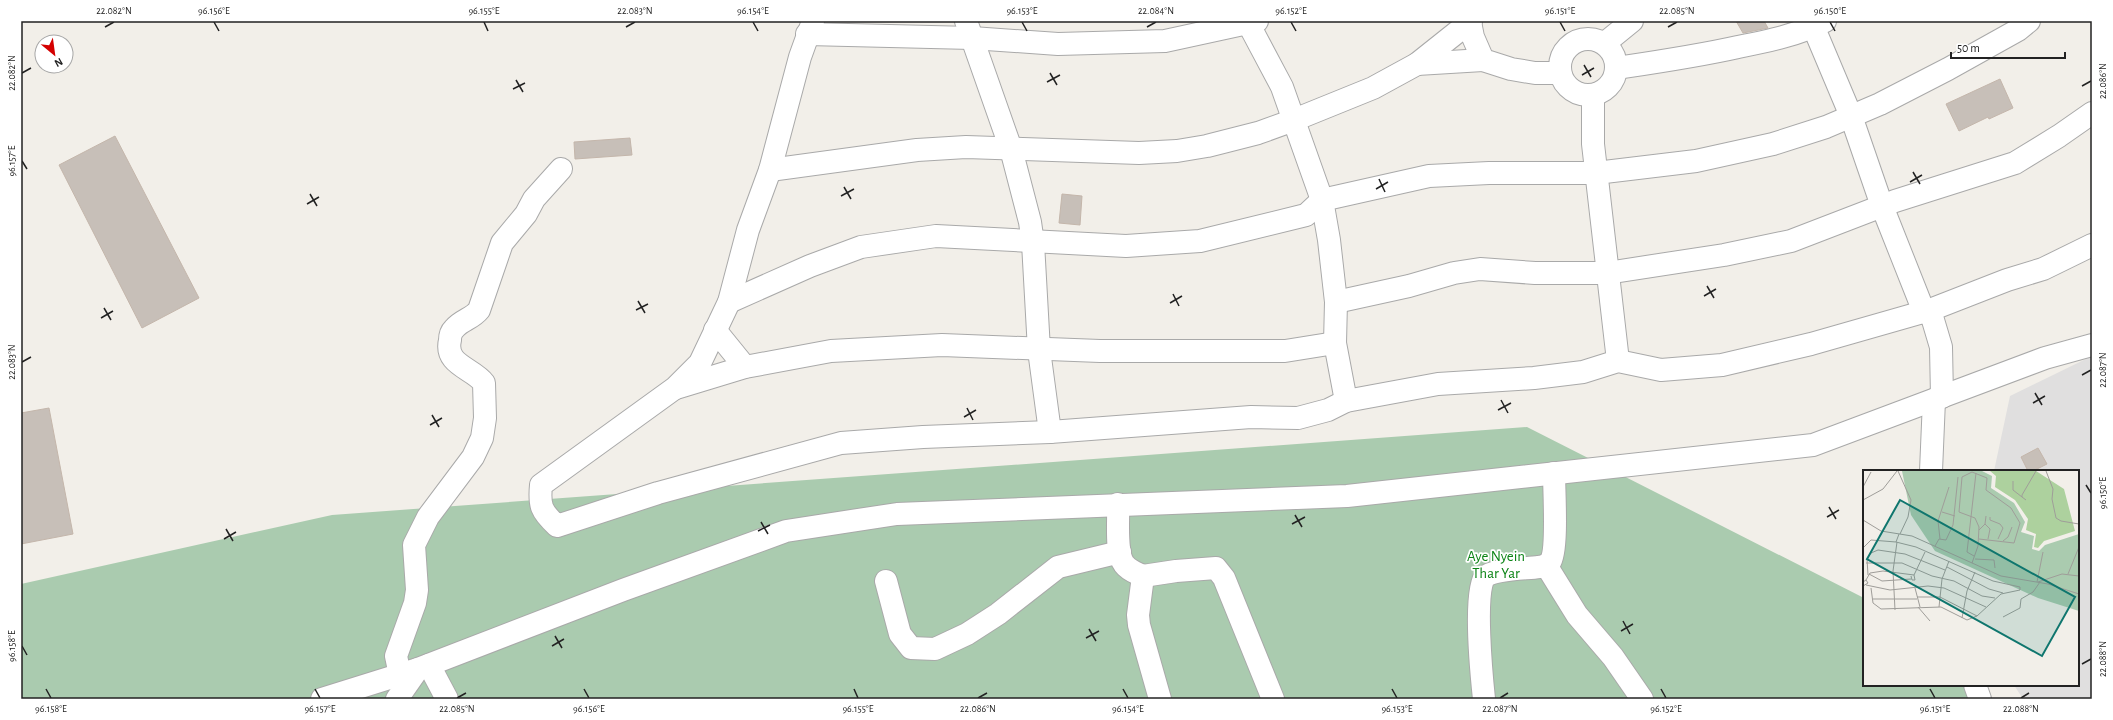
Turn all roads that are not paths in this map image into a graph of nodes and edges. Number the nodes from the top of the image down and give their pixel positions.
1 (1471, 21) edge
2 (1632, 21) edge
3 (2029, 21) edge
4 (1251, 22) edge
5 (1817, 23) edge
6 (810, 27) edge
7 (969, 29) edge
8 (1605, 43) junction
9 (1483, 60) junction
10 (1417, 64) junction
11 (1617, 68) junction
12 (1560, 73) junction
13 (1593, 96) junction
14 (2092, 113) edge
15 (1850, 116) junction
16 (1294, 120) junction
17 (1011, 149) junction
18 (560, 169) dead end
19 (770, 170) junction
20 (1596, 173) junction
21 (1322, 200) junction
22 (1882, 206) junction
23 (1033, 243) junction
24 (2092, 245) edge
25 (1607, 273) junction
26 (729, 302) junction
27 (1336, 302) junction
28 (1927, 311) junction
29 (715, 330) junction
30 (1335, 343) junction
31 (2092, 345) edge
32 (1038, 350) junction
33 (1618, 361) junction
34 (745, 367) junction
35 (675, 388) junction
36 (1938, 398) junction
37 (1346, 401) junction
38 (1050, 432) junction
39 (1931, 470) edge
40 (1554, 473) junction
41 (1118, 504) junction
42 (1120, 552) junction
43 (1546, 565) junction
44 (1143, 576) junction
45 (886, 581) dead end
46 (416, 670) junction
47 (1975, 686) edge
48 (322, 699) edge
49 (398, 699) edge
50 (447, 699) edge
51 (1160, 699) edge
52 (1273, 699) edge
53 (1484, 699) edge
54 (1642, 699) edge
55 (1980, 699) edge

1 - 9 street
1 - 10 street
2 - 8 street
3 - 15 street
4 - 7 street
4 - 16 street
5 - 11 street
5 - 15 street
6 - 7 street
6 - 19 street
7 - 17 street
8 - 11 street
8 - 12 street
9 - 10 street
9 - 12 street
10 - 16 street
11 - 13 street
12 - 13 street
13 - 20 street
14 - 22 street
15 - 20 street
15 - 22 street
16 - 17 street
16 - 21 street
17 - 19 street
17 - 23 street
18 - 46 street
19 - 26 street
20 - 21 street
20 - 25 street
21 - 23 street
21 - 27 street
22 - 25 street
22 - 28 street
23 - 26 street
23 - 32 street
24 - 28 street
25 - 27 street
25 - 33 street
26 - 29 street
27 - 30 street
28 - 33 street
28 - 36 street
29 - 34 street
29 - 35 street
30 - 32 street
30 - 37 street
31 - 36 street
32 - 34 street
32 - 38 street
33 - 37 street
34 - 35 street
35 - 38 street
36 - 39 street
36 - 40 street
37 - 38 street
40 - 41 street
40 - 43 street
41 - 42 street
41 - 46 street
42 - 44 street
42 - 45 street
43 - 53 street
43 - 54 street
44 - 51 street
44 - 52 street
46 - 48 street
46 - 49 street
46 - 50 street
47 - 55 street

